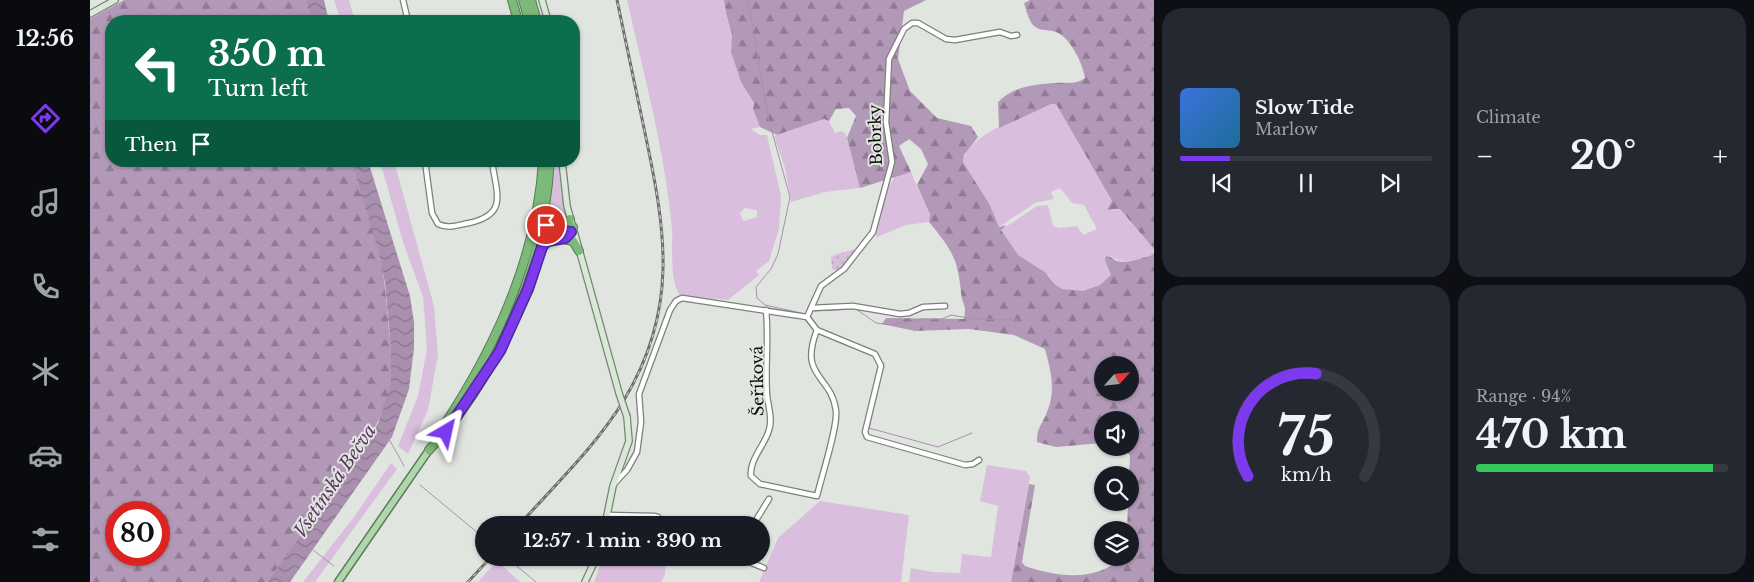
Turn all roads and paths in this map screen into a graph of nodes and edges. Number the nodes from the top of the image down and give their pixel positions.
1 (115, 0) edge
2 (403, 0) edge
3 (512, 0) edge
4 (523, 0) edge
5 (531, 0) edge
6 (542, 0) edge
7 (90, 14) edge
8 (407, 15) edge
9 (516, 15) edge
10 (527, 15) edge
11 (535, 15) edge
12 (546, 15) edge
13 (1017, 35) dead end
14 (426, 167) edge
15 (493, 167) edge
16 (541, 167) edge
17 (550, 167) edge
18 (562, 167) edge
19 (550, 171) junction
20 (570, 219) joint
21 (571, 232) junction
22 (559, 239) junction
23 (578, 251) junction
24 (945, 306) dead end
25 (811, 308) junction
26 (766, 310) junction
27 (807, 317) junction
28 (513, 320) junction
29 (817, 330) junction
30 (429, 450) junction
31 (979, 460) dead end
32 (613, 486) junction
33 (770, 499) dead end
34 (607, 516) edge
35 (759, 516) edge
36 (592, 566) edge
37 (759, 566) edge
38 (764, 568) dead end
39 (338, 582) edge
40 (585, 582) edge

1 - 7 street
2 - 8 street
3 - 9 highway
4 - 10 highway
5 - 11 highway
6 - 12 street
13 - 25 street, Bobrky
14 - 15 street
16 - 30 highway
17 - 19 highway
18 - 20 street
19 - 21 highway
19 - 28 highway
20 - 21 highway
21 - 22 highway
21 - 23 street
22 - 23 highway
22 - 28 highway
23 - 32 street, bridge
24 - 25 street
25 - 27 street, Bobrky
26 - 27 street
26 - 29 street, Šeříková
26 - 32 street
27 - 29 street
28 - 30 highway
29 - 31 street
30 - 39 main road
32 - 34 street
33 - 35 street
36 - 40 street
37 - 38 street

